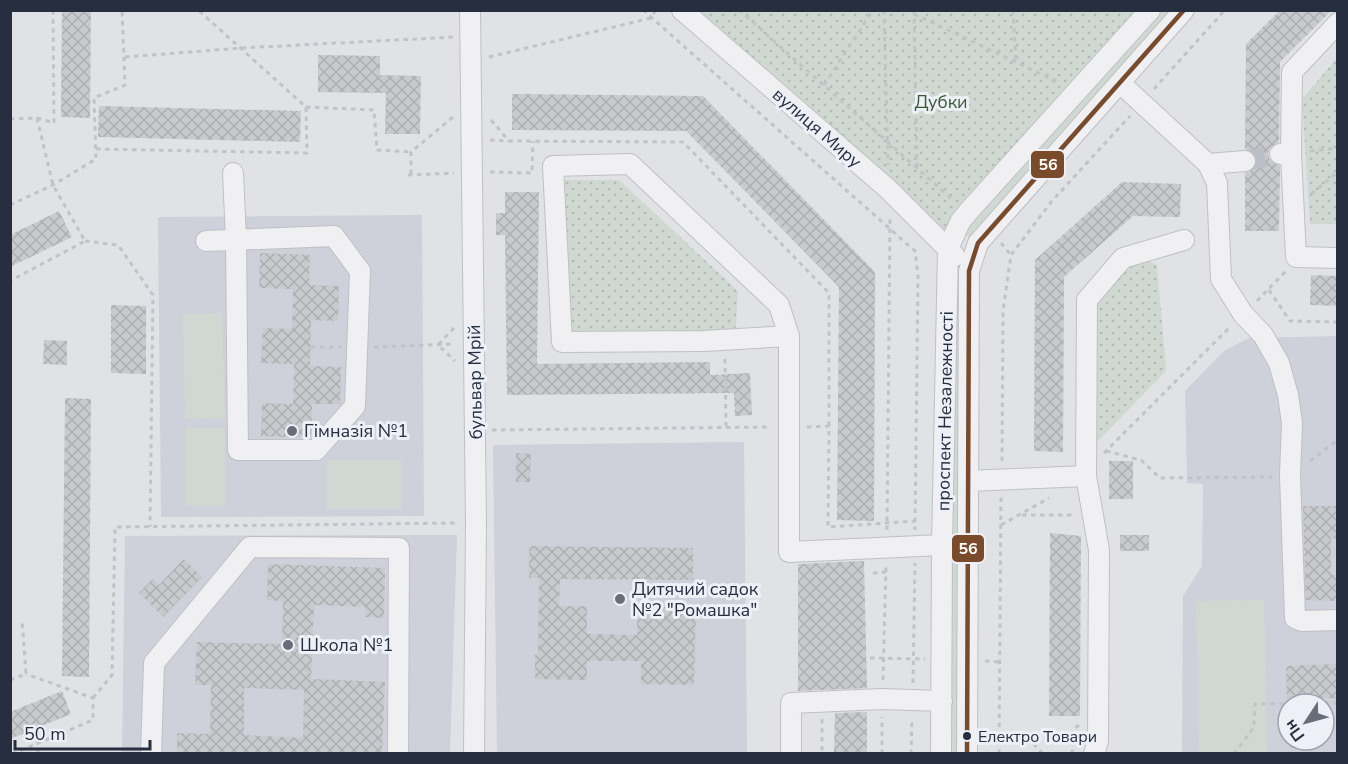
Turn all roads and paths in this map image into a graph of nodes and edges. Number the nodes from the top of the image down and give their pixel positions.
1 (53, 10) edge
2 (122, 10) edge
3 (198, 10) edge
4 (470, 10) edge
5 (643, 10) edge
6 (656, 10) edge
7 (682, 10) edge
8 (739, 10) edge
9 (873, 10) edge
10 (884, 10) edge
11 (1013, 10) edge
12 (1150, 10) edge
13 (1184, 10) edge
14 (1225, 10) edge
15 (914, 12) edge
16 (651, 18) junction
17 (1338, 23) edge
18 (470, 37) junction
19 (242, 48) junction
20 (125, 57) junction
21 (472, 62) junction
22 (1016, 63) junction
23 (1120, 83) junction
24 (824, 85) junction
25 (1074, 94) junction
26 (1142, 103) junction
27 (306, 107) junction
28 (1094, 112) junction
29 (37, 118) junction
30 (10, 119) edge
31 (1115, 131) junction
32 (532, 141) dead end
33 (889, 142) junction
34 (1338, 148) edge
35 (96, 149) junction
36 (411, 152) dead end
37 (1285, 154) junction
38 (1245, 161) tunnel mouth
39 (1209, 164) junction
40 (917, 168) junction
41 (473, 172) junction
42 (1338, 172) edge
43 (232, 173) dead end
44 (532, 173) junction
45 (408, 174) dead end
46 (538, 181) dead end
47 (53, 185) junction
48 (888, 189) junction
49 (949, 196) dead end
50 (10, 206) edge
51 (1294, 208) junction
52 (891, 230) junction
53 (236, 238) junction
54 (1184, 240) dead end
55 (85, 241) junction
56 (206, 241) dead end
57 (948, 249) junction
58 (1338, 258) edge
59 (1288, 269) dead end
60 (969, 271) junction
61 (10, 280) edge
62 (1269, 290) junction
63 (1243, 314) junction
64 (1338, 322) edge
65 (789, 336) junction
66 (438, 345) dead end
67 (310, 347) dead end
68 (357, 347) junction
69 (725, 349) dead end
70 (726, 427) junction
71 (789, 427) junction
72 (476, 430) junction
73 (1106, 451) junction
74 (1086, 476) junction
75 (1280, 477) dead end
76 (1002, 480) junction
77 (968, 481) junction
78 (1050, 497) dead end
79 (915, 521) junction
80 (887, 523) junction
81 (1001, 525) junction
82 (150, 527) dead end
83 (916, 545) junction
84 (942, 545) junction
85 (886, 547) junction
86 (886, 572) junction
87 (873, 573) dead end
88 (22, 620) dead end
89 (1338, 620) edge
90 (870, 658) dead end
91 (885, 658) junction
92 (26, 674) junction
93 (10, 680) edge
94 (882, 699) junction
95 (912, 699) junction
96 (942, 701) junction
97 (1338, 704) edge
98 (999, 734) junction
99 (38, 743) junction
100 (12, 753) edge
101 (38, 753) edge
102 (151, 753) edge
103 (398, 753) edge
104 (474, 753) edge
105 (791, 753) edge
106 (882, 753) edge
107 (911, 753) edge
108 (941, 753) edge
109 (967, 753) edge
110 (999, 753) edge
111 (1043, 753) edge
112 (1094, 753) edge
113 (1234, 753) edge

1 - 29 path
2 - 20 path
3 - 19 path
4 - 18 street, бульвар Мрій
5 - 16 path
6 - 16 path
7 - 48 street, вулиця Миру
8 - 24 path
9 - 24 path
10 - 33 path
11 - 22 path
12 - 25 street
13 - 23 street
14 - 26 path
15 - 22 path
15 - 40 path
16 - 21 path
16 - 52 path
17 - 37 street
18 - 19 path
18 - 21 street, бульвар Мрій
19 - 20 path
19 - 27 path
20 - 35 path
21 - 41 street, бульвар Мрій
22 - 25 path
23 - 26 street
23 - 28 street
24 - 33 path
25 - 57 street
26 - 31 path
26 - 39 street
27 - 35 path
27 - 36 path
28 - 31 path
28 - 60 street
29 - 30 path
29 - 47 path
31 - 76 path
32 - 44 path
33 - 40 path
33 - 48 path
34 - 37 path
35 - 47 path
37 - 51 street
38 - 39 street
39 - 63 street
40 - 49 path
41 - 44 path
41 - 45 path
41 - 72 street, бульвар Мрій
42 - 51 path
43 - 53 street
44 - 46 path
47 - 50 path
47 - 55 path
48 - 52 path
48 - 57 street, вулиця Миру
51 - 58 street
52 - 79 path
52 - 80 path
53 - 56 street
53 - 68 street
53 - 68 street
54 - 74 street
55 - 61 path
55 - 82 path
57 - 60 street, вулиця Миру
57 - 84 street, проспект Незалежності
59 - 62 path
60 - 77 street, проспект Незалежності
62 - 63 path
62 - 64 path
63 - 73 path
63 - 89 street
65 - 65 street
65 - 71 street
66 - 68 path
67 - 68 path
69 - 70 path
70 - 71 path
70 - 72 path
71 - 80 path
71 - 85 street
72 - 104 street, бульвар Мрій
73 - 74 path
73 - 75 path
74 - 76 street
74 - 112 street
76 - 77 street
76 - 81 path
77 - 109 street, проспект Незалежності
78 - 81 path
79 - 80 path
79 - 83 path
80 - 85 path
81 - 98 path
83 - 84 street
83 - 85 street
83 - 95 path
84 - 96 street, проспект Незалежності
85 - 86 path
86 - 87 path
86 - 91 path
88 - 92 path
90 - 91 path
91 - 94 path
92 - 93 path
92 - 99 path
94 - 95 street
94 - 105 street
94 - 106 path
95 - 96 street
95 - 107 path
96 - 108 street, проспект Незалежності
97 - 113 path
98 - 110 path
98 - 111 path
99 - 100 path
99 - 101 path
102 - 103 street

